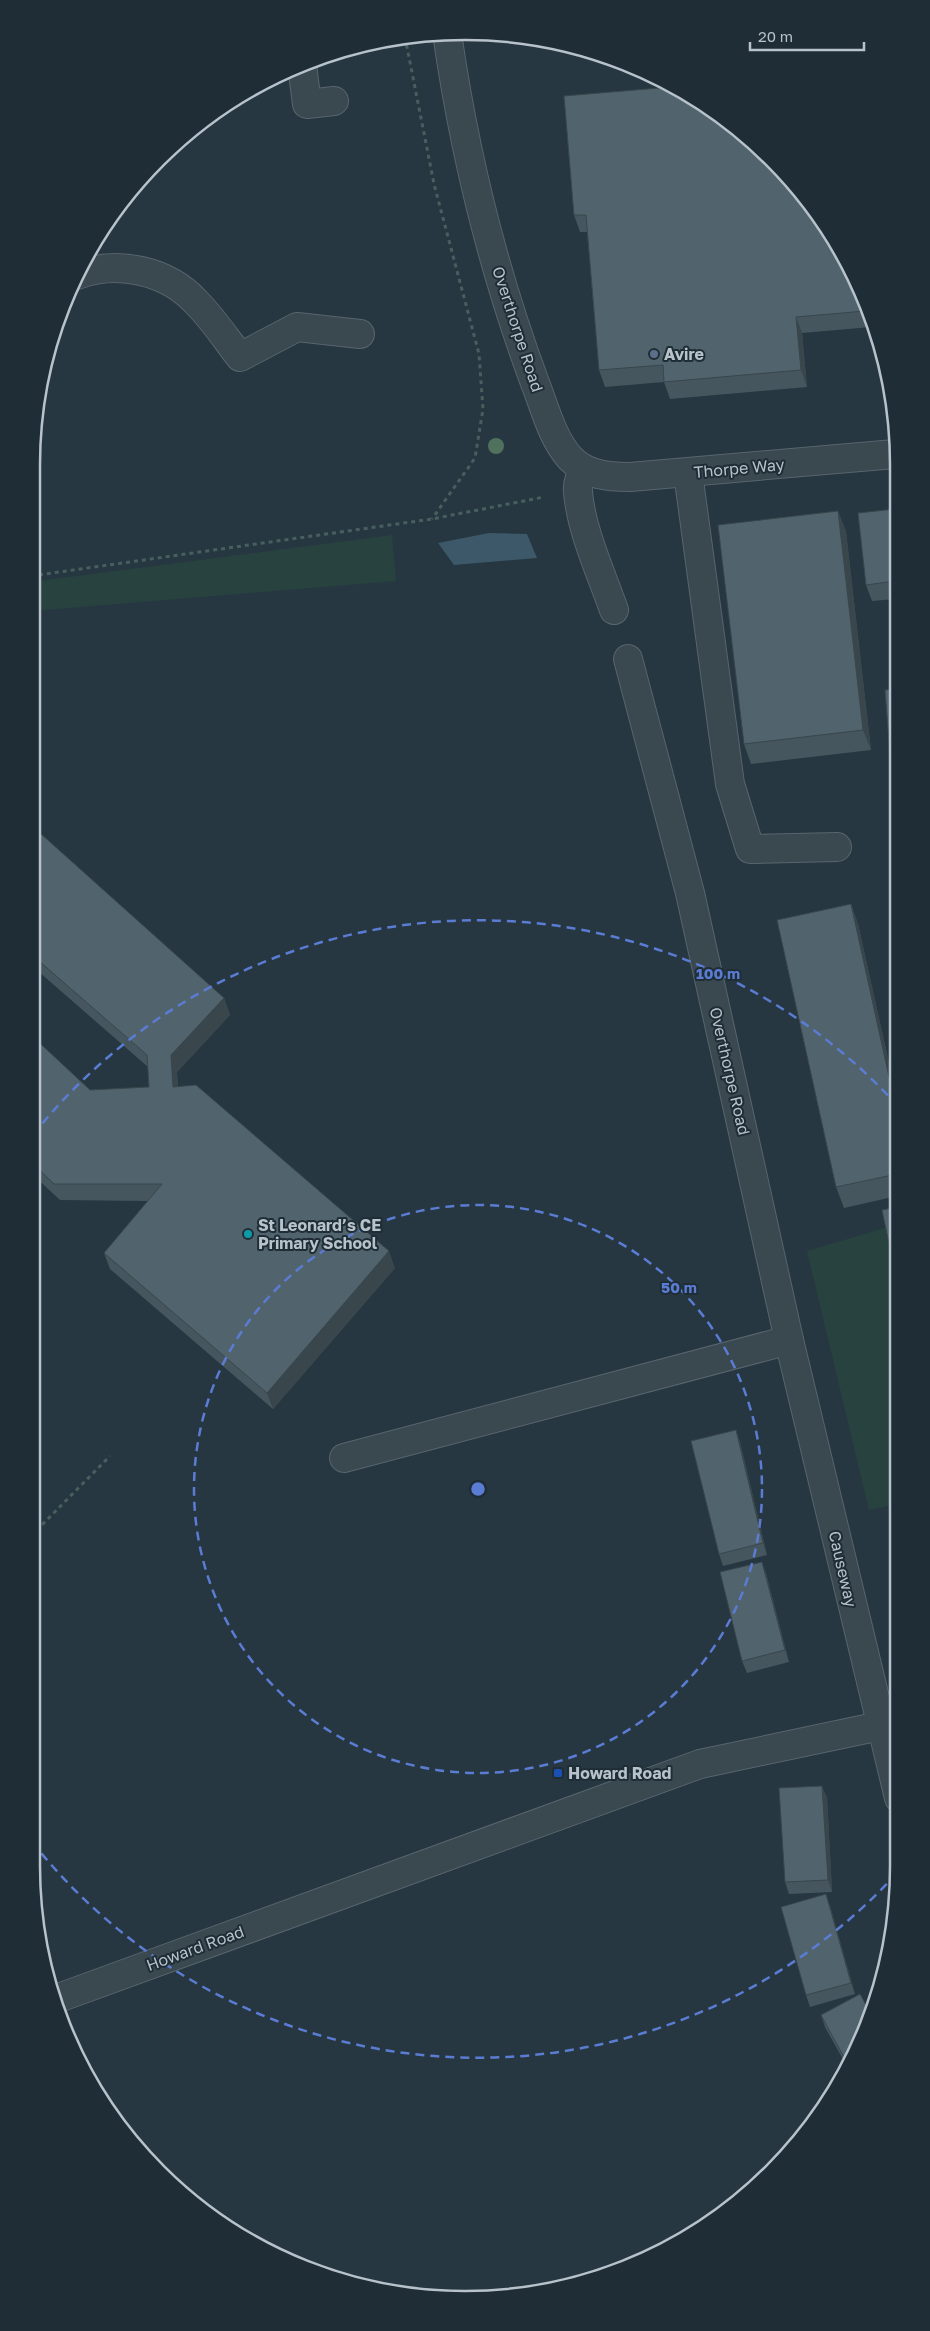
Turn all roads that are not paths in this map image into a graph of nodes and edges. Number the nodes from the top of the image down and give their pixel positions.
1 (449, 41) edge
2 (303, 72) edge
3 (334, 101) dead end
4 (87, 272) edge
5 (360, 334) dead end
6 (890, 454) edge
7 (688, 473) junction
8 (581, 480) junction
9 (614, 610) dead end
10 (628, 659) dead end
11 (837, 847) dead end
12 (789, 1340) junction
13 (344, 1458) dead end
14 (880, 1726) junction
15 (890, 1764) edge
16 (61, 1997) edge

1 - 8 street, Overthorpe Road
2 - 3 street
4 - 5 street
6 - 7 street, Thorpe Way
7 - 8 street, Thorpe Way
7 - 11 street
8 - 9 street
10 - 12 street, Overthorpe Road
12 - 13 street
12 - 14 street, Causeway
14 - 15 street, Causeway
14 - 16 street, Howard Road

